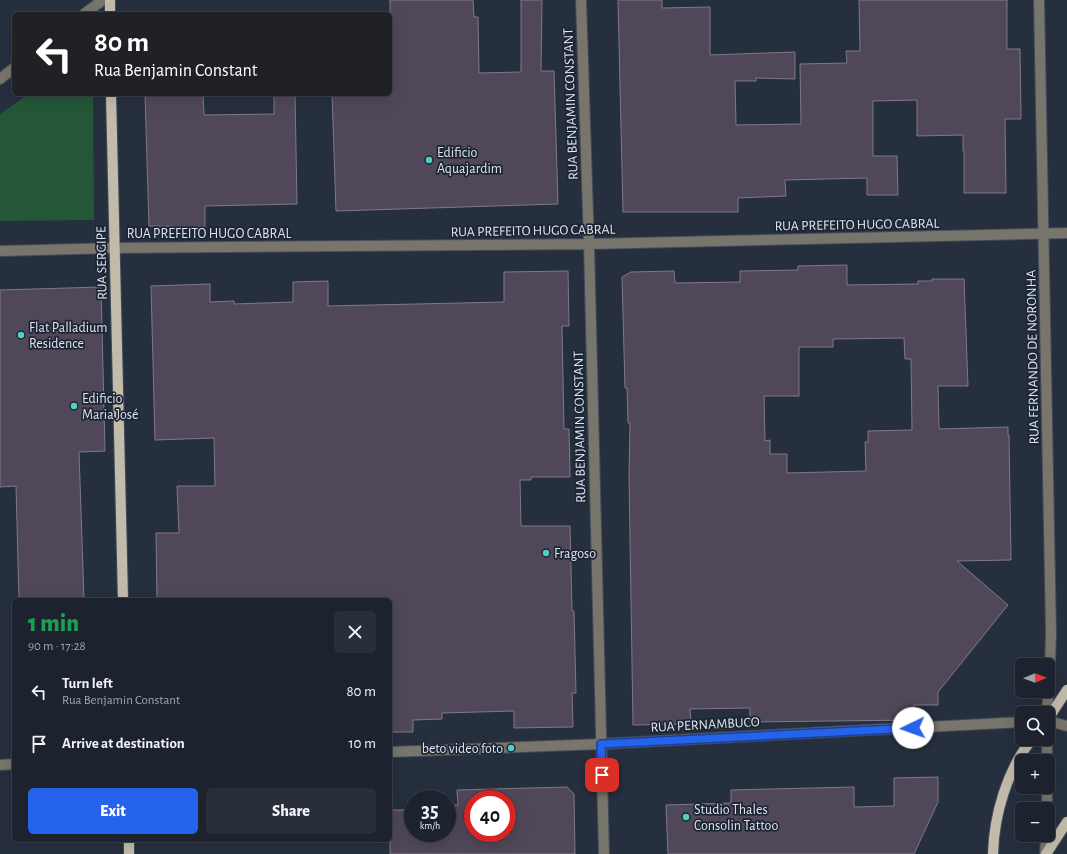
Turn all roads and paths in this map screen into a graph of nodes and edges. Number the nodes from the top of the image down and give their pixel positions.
1 (103, 0) edge
2 (110, 0) edge
3 (581, 0) edge
4 (1040, 0) edge
5 (87, 12) edge
6 (110, 12) edge
7 (12, 70) edge
8 (0, 79) edge
9 (111, 96) edge
10 (1067, 233) edge
11 (1044, 234) junction
12 (589, 244) junction
13 (114, 248) junction
14 (0, 251) edge
15 (123, 598) edge
16 (1067, 690) edge
17 (1048, 706) edge
18 (1055, 709) edge
19 (1015, 722) edge
20 (1055, 722) edge
21 (1067, 726) edge
22 (601, 744) junction
23 (1026, 746) edge
24 (392, 752) edge
25 (0, 764) edge
26 (12, 764) edge
27 (1067, 822) edge
28 (129, 842) edge
29 (1046, 842) edge
30 (129, 854) edge
31 (604, 854) edge
32 (993, 854) edge
33 (1046, 854) edge

1 - 5 street
2 - 6 main road
3 - 12 street, RUA BENJAMIN CONSTANT
4 - 11 street, RUA FERNANDO DE NORONHA
7 - 8 street
9 - 13 main road, RUA SERGIPE
10 - 11 street, RUA PREFEITO HUGO CABRAL
11 - 12 street, RUA PREFEITO HUGO CABRAL
11 - 17 street, RUA FERNANDO DE NORONHA
12 - 13 street, RUA PREFEITO HUGO CABRAL
12 - 22 street, RUA BENJAMIN CONSTANT
13 - 14 street, RUA PREFEITO HUGO CABRAL
13 - 15 main road, RUA SERGIPE
16 - 18 main road
19 - 22 street, RUA PERNAMBUCO
20 - 21 street
22 - 24 street, RUA PERNAMBUCO
22 - 31 street, RUA BENJAMIN CONSTANT
23 - 32 main road
25 - 26 street
27 - 33 main road
28 - 30 main road
29 - 33 street

